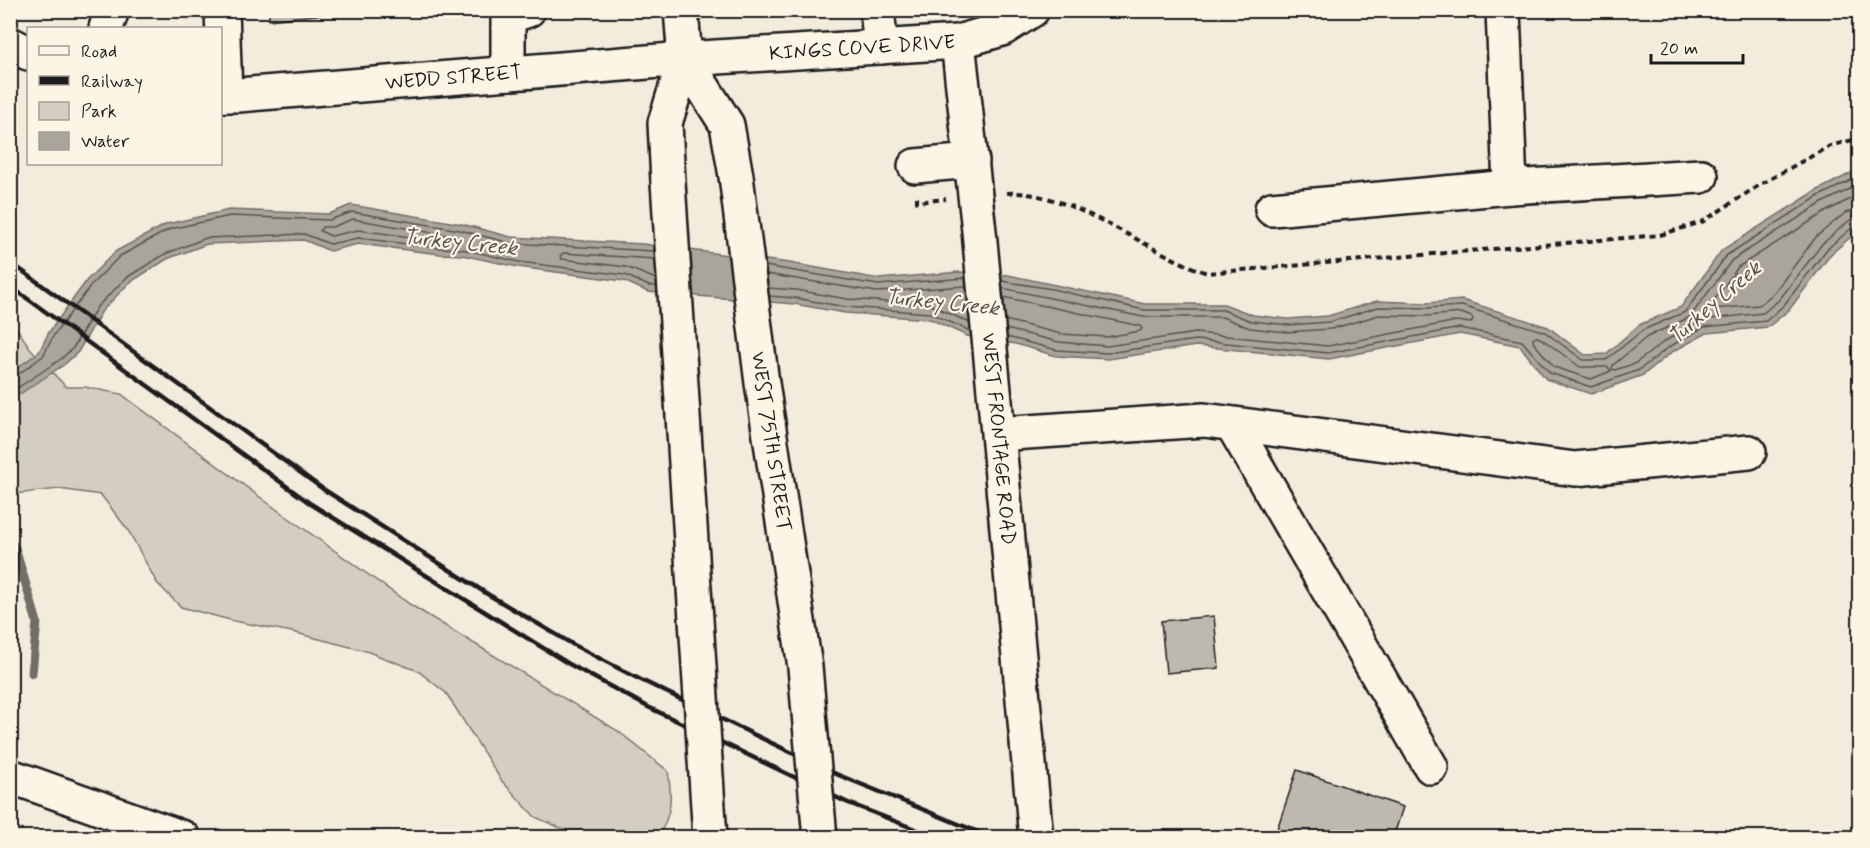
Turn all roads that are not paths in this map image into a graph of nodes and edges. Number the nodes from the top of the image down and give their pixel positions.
1 (112, 10) edge
2 (222, 10) edge
3 (528, 10) edge
4 (681, 10) edge
5 (877, 10) edge
6 (1032, 10) edge
7 (1503, 10) edge
8 (106, 27) edge
9 (958, 42) junction
10 (10, 44) edge
11 (880, 47) junction
12 (27, 52) edge
13 (685, 59) junction
14 (508, 73) junction
15 (223, 95) edge
16 (972, 161) junction
17 (915, 166) dead end
18 (1701, 176) dead end
19 (1510, 188) junction
20 (1272, 209) dead end
21 (1232, 424) junction
22 (999, 434) junction
23 (1749, 452) dead end
24 (1431, 766) dead end
25 (10, 776) edge
26 (183, 837) edge
27 (710, 837) edge
28 (820, 837) edge
29 (1036, 837) edge

1 - 8 main road
2 - 15 main road
3 - 14 main road
4 - 13 main road, WEST 75TH STREET
5 - 11 main road
6 - 9 main road, KINGS COVE DRIVE
7 - 19 main road
9 - 11 main road, KINGS COVE DRIVE
9 - 16 main road, WEST FRONTAGE ROAD
10 - 12 main road
11 - 13 main road, KINGS COVE DRIVE
13 - 14 main road, WEDD STREET
13 - 27 main road, WEST 75TH STREET, bridge
13 - 28 main road, WEST 75TH STREET, bridge
14 - 15 main road, WEDD STREET
16 - 17 main road
16 - 22 main road, WEST FRONTAGE ROAD
18 - 19 main road
19 - 20 main road
21 - 22 main road
21 - 23 main road
21 - 24 main road
22 - 29 main road, WEST FRONTAGE ROAD
25 - 26 main road

